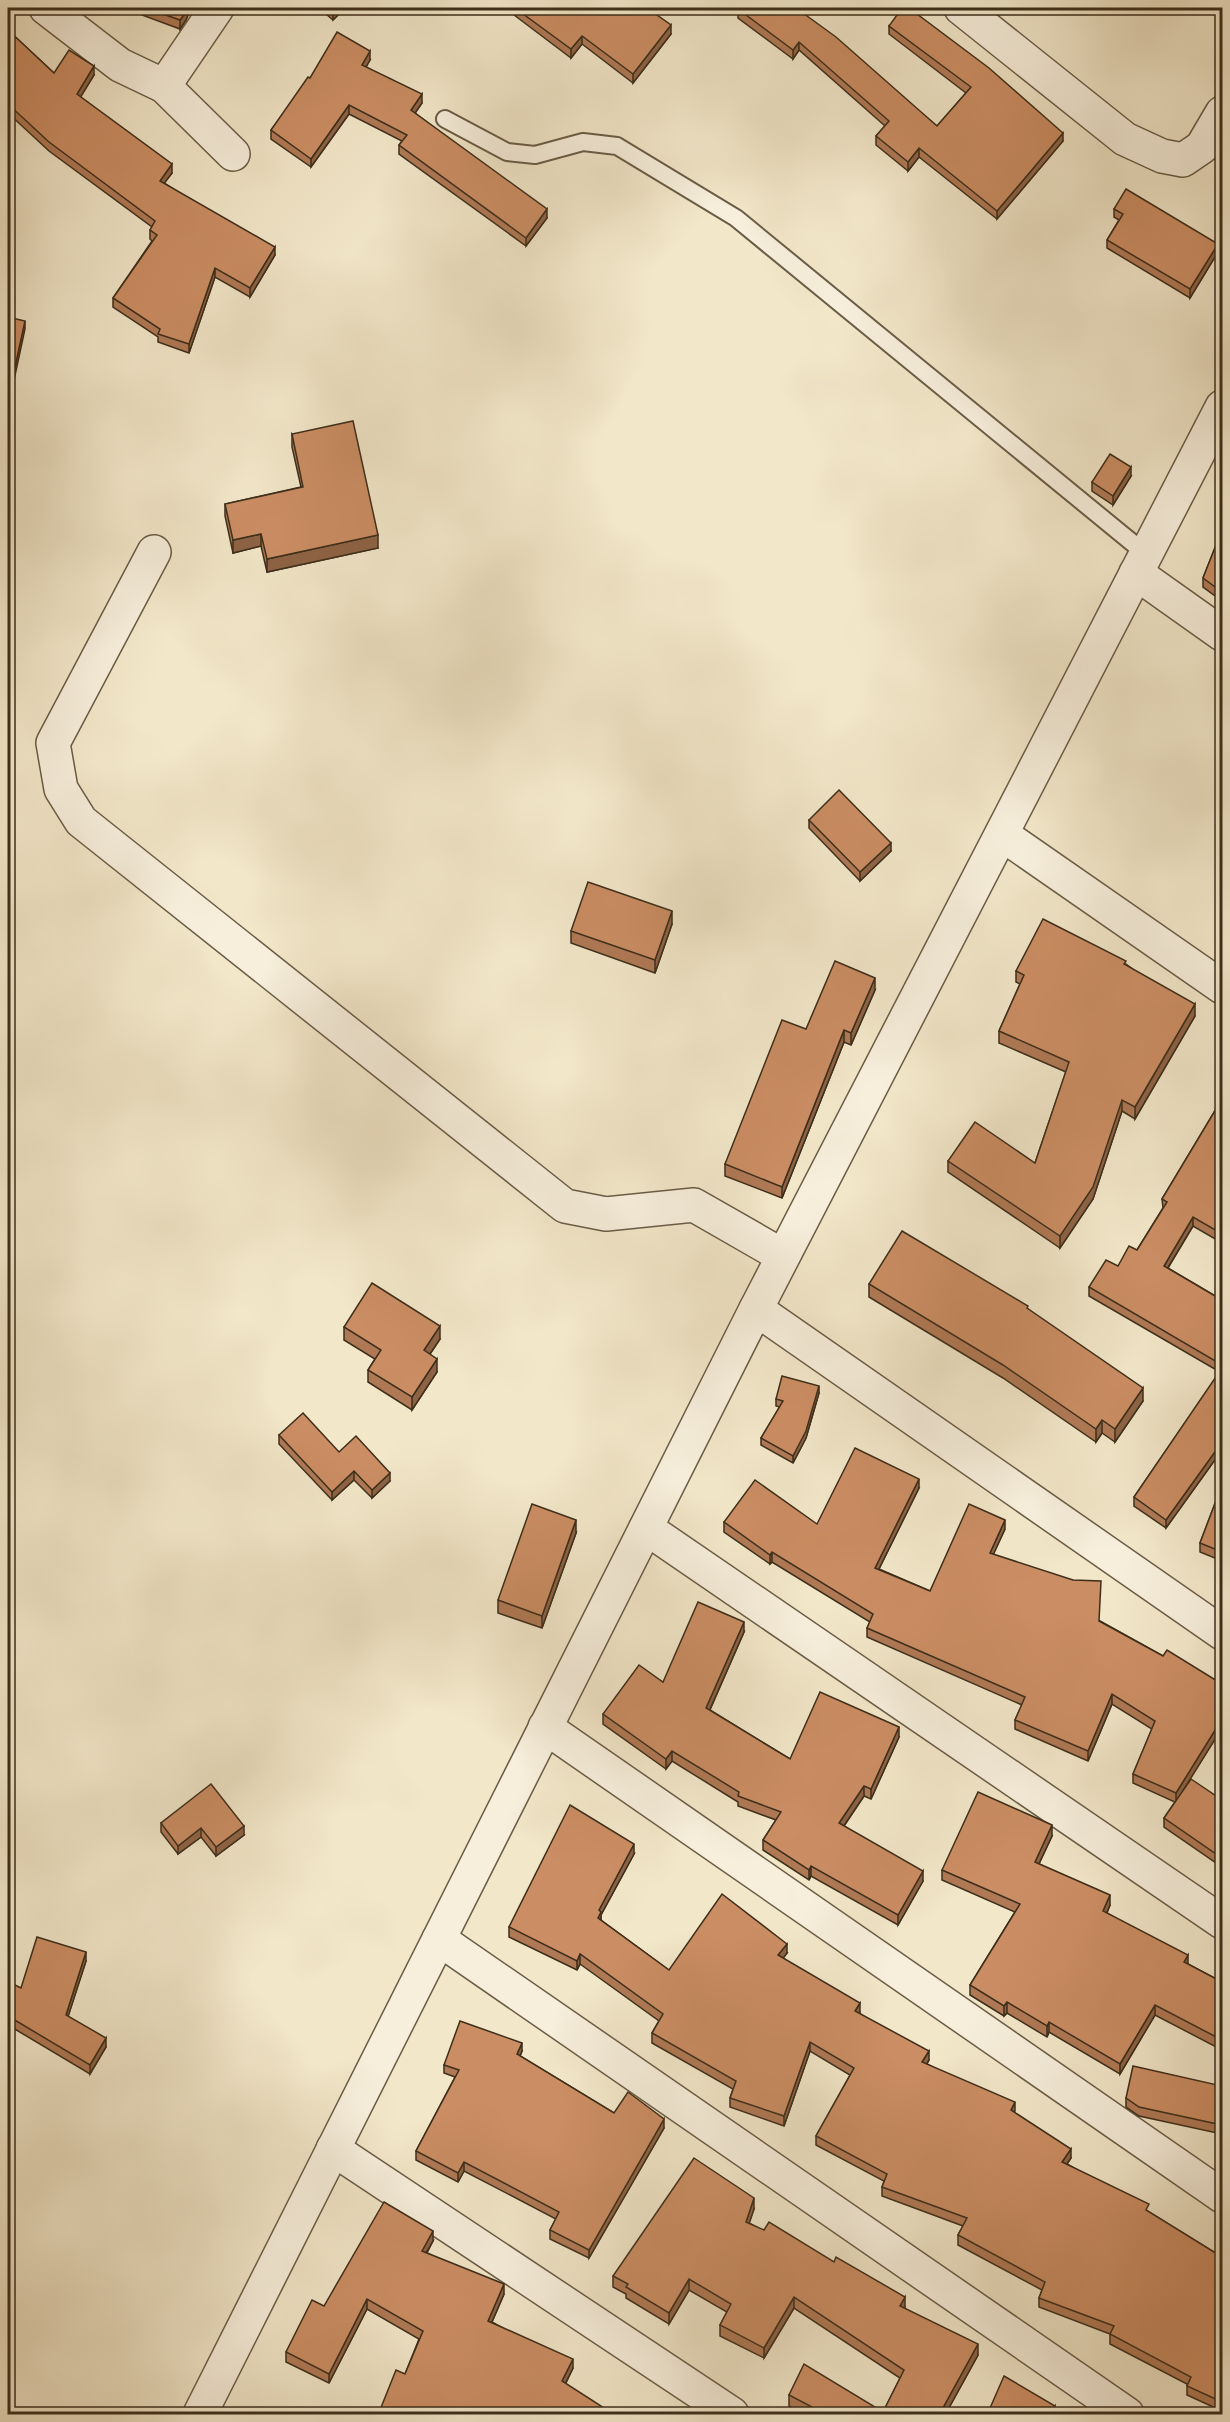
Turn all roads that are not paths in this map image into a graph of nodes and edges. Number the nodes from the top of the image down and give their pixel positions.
1 (46, 8) edge
2 (217, 8) edge
3 (961, 8) edge
4 (164, 86) junction
5 (1222, 113) edge
6 (445, 119) dead end
7 (234, 154) dead end
8 (1222, 407) edge
9 (154, 552) dead end
10 (1141, 564) junction
11 (1222, 634) edge
12 (1003, 835) junction
13 (1222, 987) edge
14 (783, 1256) junction
15 (756, 1309) junction
16 (645, 1528) junction
17 (1222, 1633) edge
18 (545, 1727) junction
19 (1222, 1922) edge
20 (439, 1940) junction
21 (333, 2149) junction
22 (1222, 2196) edge
23 (213, 2409) edge
24 (732, 2415) edge
25 (1127, 2415) edge

1 - 4 street
2 - 4 street
3 - 5 street
4 - 7 street
6 - 10 lane
8 - 10 street
9 - 14 street
10 - 11 street
10 - 12 street
12 - 13 street
12 - 14 street
14 - 15 street
15 - 16 street
15 - 17 street
16 - 18 street
16 - 19 street
18 - 20 street
18 - 22 street
20 - 21 street
20 - 25 street
21 - 23 street
21 - 24 street

